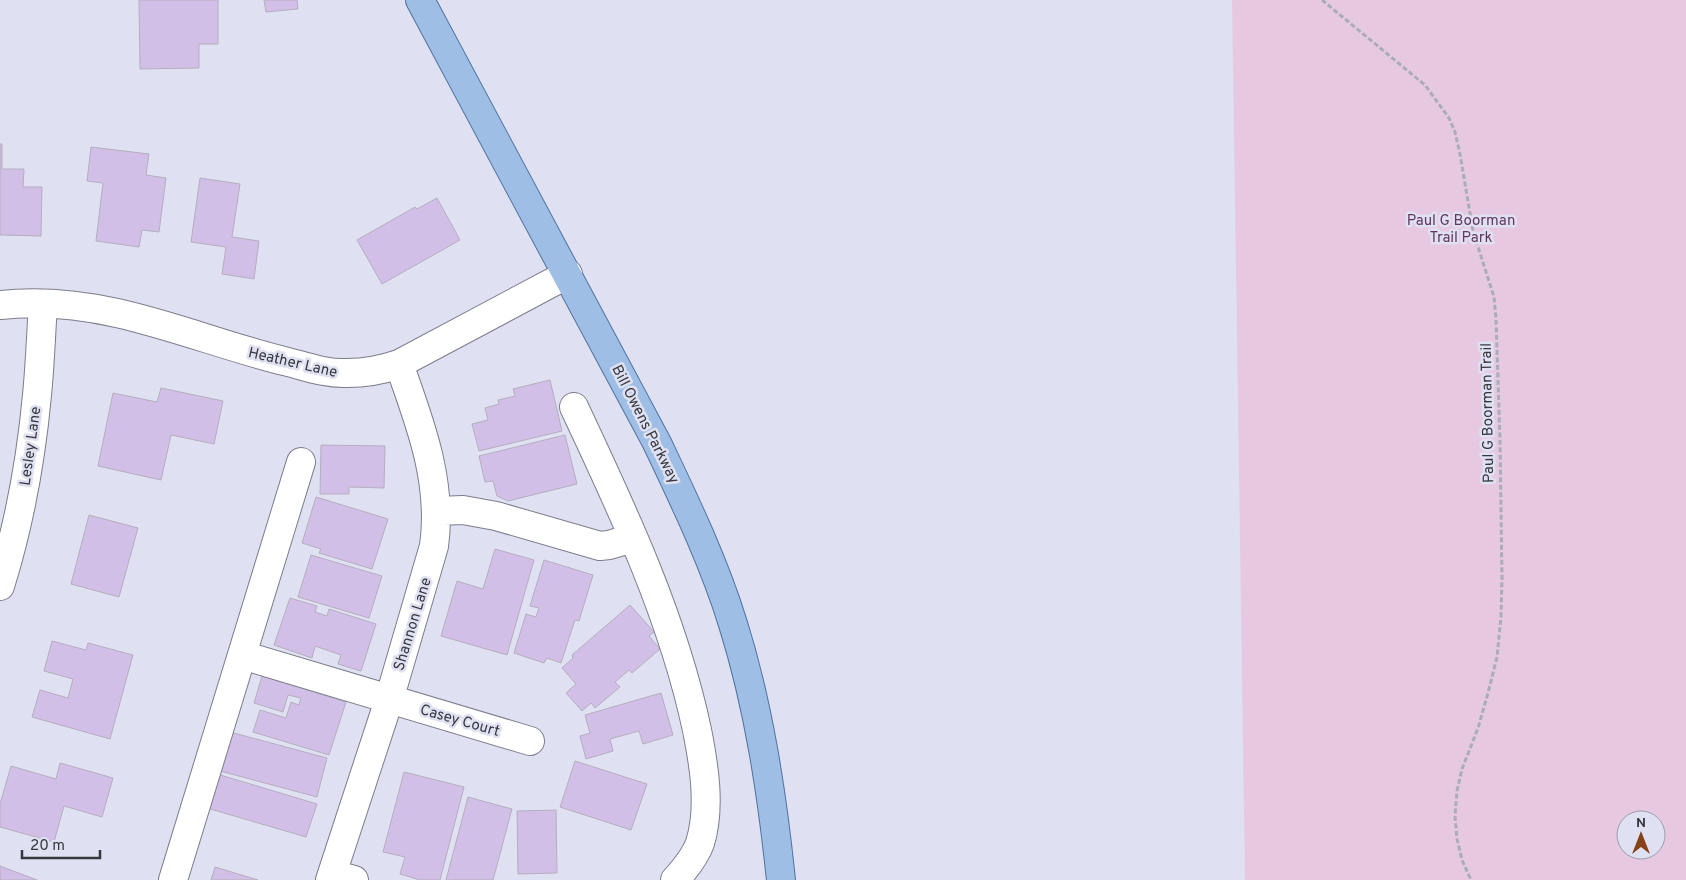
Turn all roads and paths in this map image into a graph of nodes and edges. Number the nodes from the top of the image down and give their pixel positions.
1 (420, 0) edge
2 (1322, 0) edge
3 (568, 274) junction
4 (43, 304) junction
5 (0, 305) edge
6 (399, 364) junction
7 (574, 408) dead end
8 (301, 462) dead end
9 (437, 511) junction
10 (633, 538) junction
11 (0, 586) edge
12 (242, 654) junction
13 (389, 700) junction
14 (530, 741) dead end
15 (339, 878) edge
16 (173, 880) edge
17 (675, 880) edge
18 (781, 880) edge
19 (1471, 880) edge

1 - 3 main road, Bill Owens Parkway
2 - 19 path, Paul G Boorman Trail
3 - 6 street, Heather Lane
3 - 18 main road, Bill Owens Parkway
4 - 5 street, Heather Lane
4 - 6 street, Heather Lane
4 - 11 street, Lesley Lane
6 - 9 street, Shannon Lane
7 - 10 street
8 - 12 street
9 - 10 street
9 - 13 street, Shannon Lane
10 - 17 street
12 - 13 street, Casey Court
12 - 16 street
13 - 14 street, Casey Court
13 - 15 street, Shannon Lane

